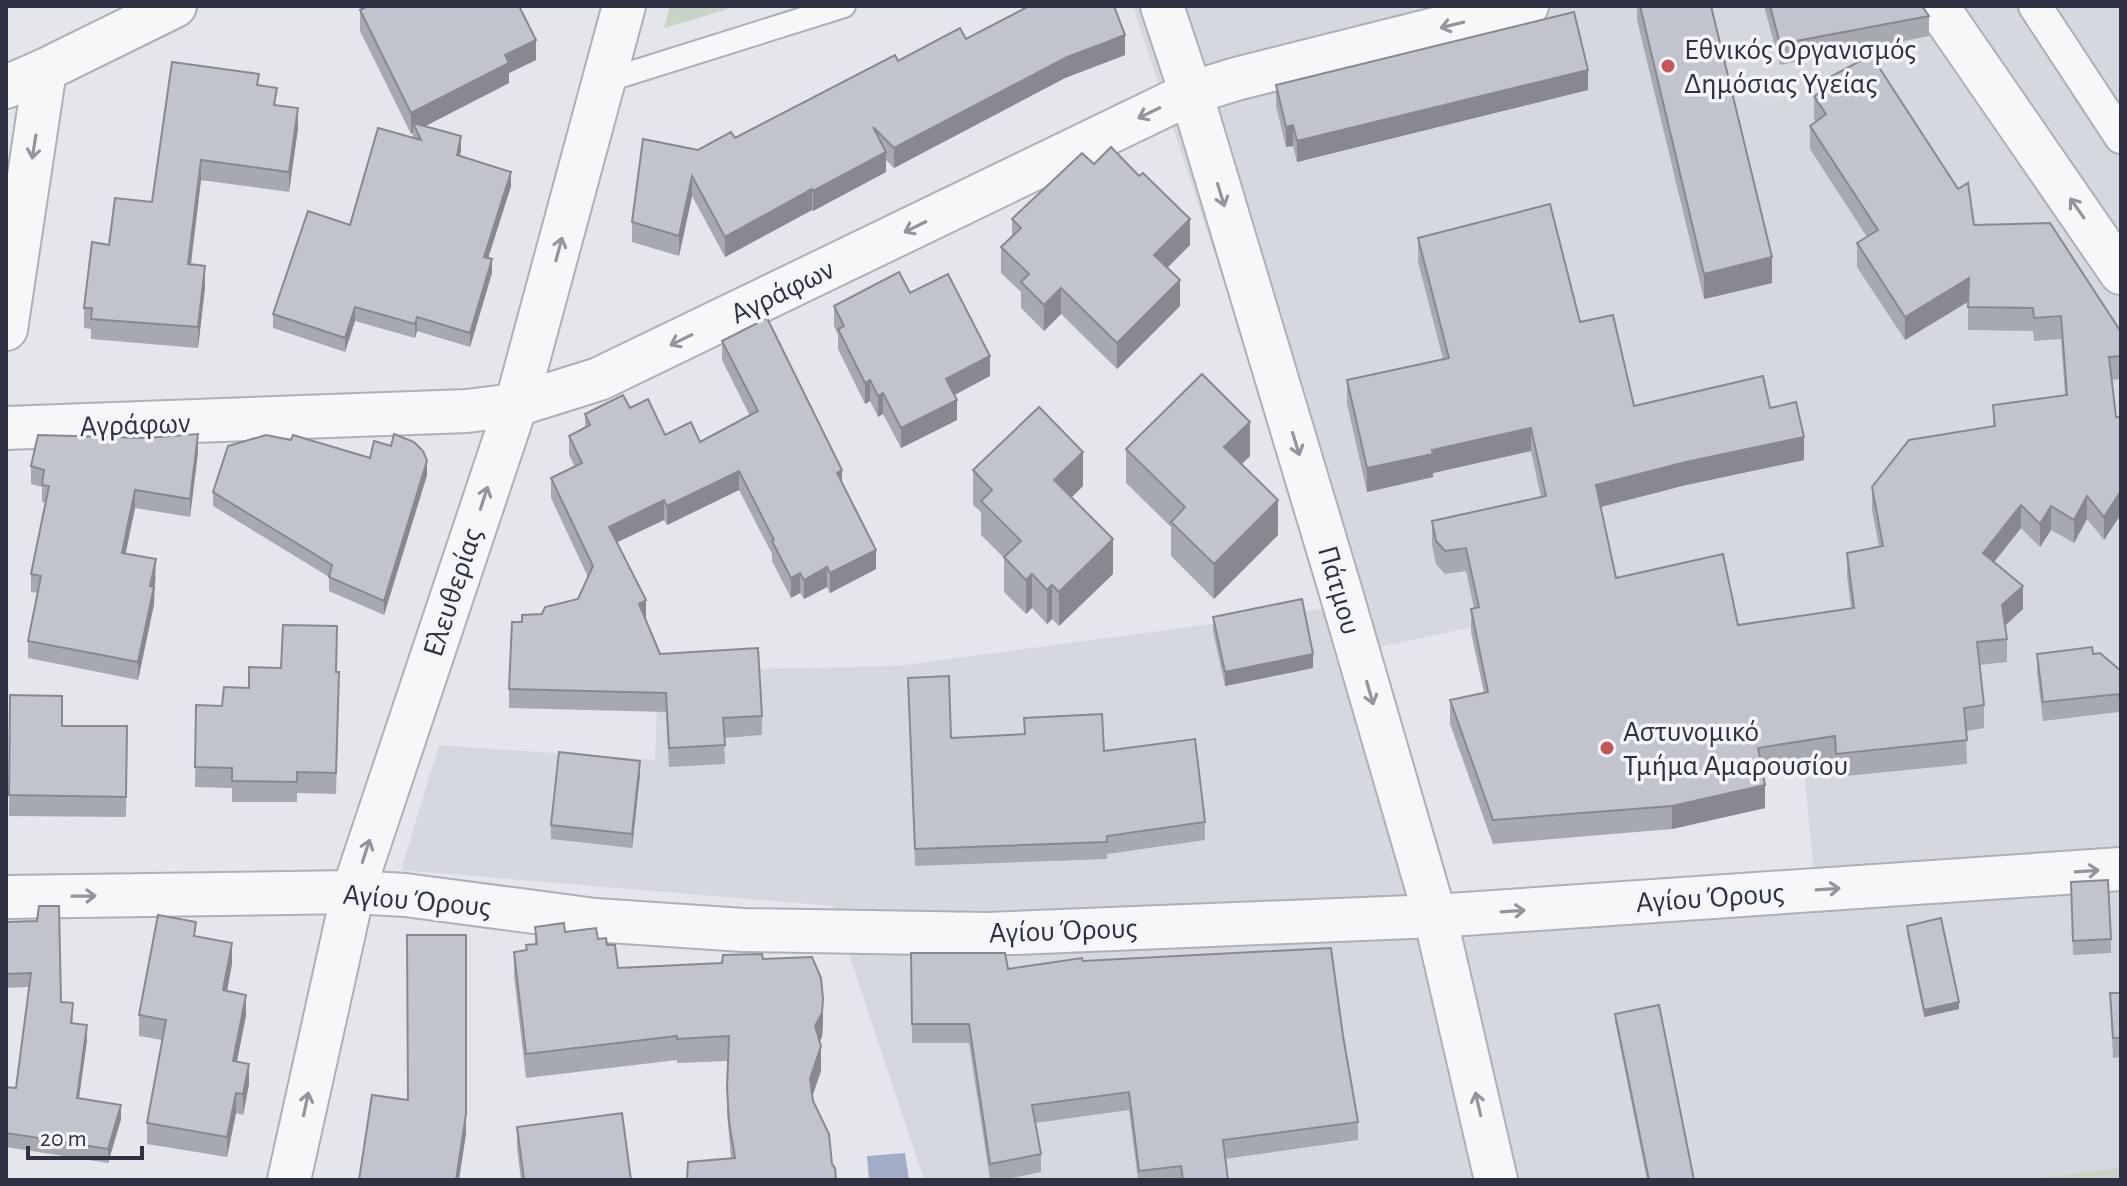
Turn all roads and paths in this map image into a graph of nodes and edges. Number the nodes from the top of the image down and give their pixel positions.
1 (175, 6) edge
2 (624, 6) edge
3 (844, 6) edge
4 (1162, 6) edge
5 (1527, 6) edge
6 (1937, 6) edge
7 (2035, 6) edge
8 (45, 70) junction
9 (605, 81) junction
10 (6, 87) edge
11 (1191, 93) junction
12 (2121, 137) edge
13 (2121, 273) edge
14 (6, 329) edge
15 (516, 405) junction
16 (6, 428) edge
17 (2121, 869) edge
18 (353, 892) junction
19 (6, 897) edge
20 (1435, 916) junction
21 (289, 1180) edge
22 (1496, 1180) edge

1 - 8 street
2 - 9 street, Ελευθερίας
3 - 9 lane
4 - 11 street, Πάτμου
5 -> 11 street, Αγράφων
13 -> 6 street
7 - 12 street
8 - 10 street
8 -> 14 street
15 -> 9 street, Ελευθερίας
11 -> 15 street, Αγράφων
11 -> 20 street, Πάτμου
15 - 16 street, Αγράφων
18 -> 15 street, Ελευθερίας
20 -> 17 street, Αγίου Όρους
19 -> 18 street, Αγίου Όρους
18 - 20 street, Αγίου Όρους
21 -> 18 street, Ελευθερίας
22 -> 20 street, Πάτμου

